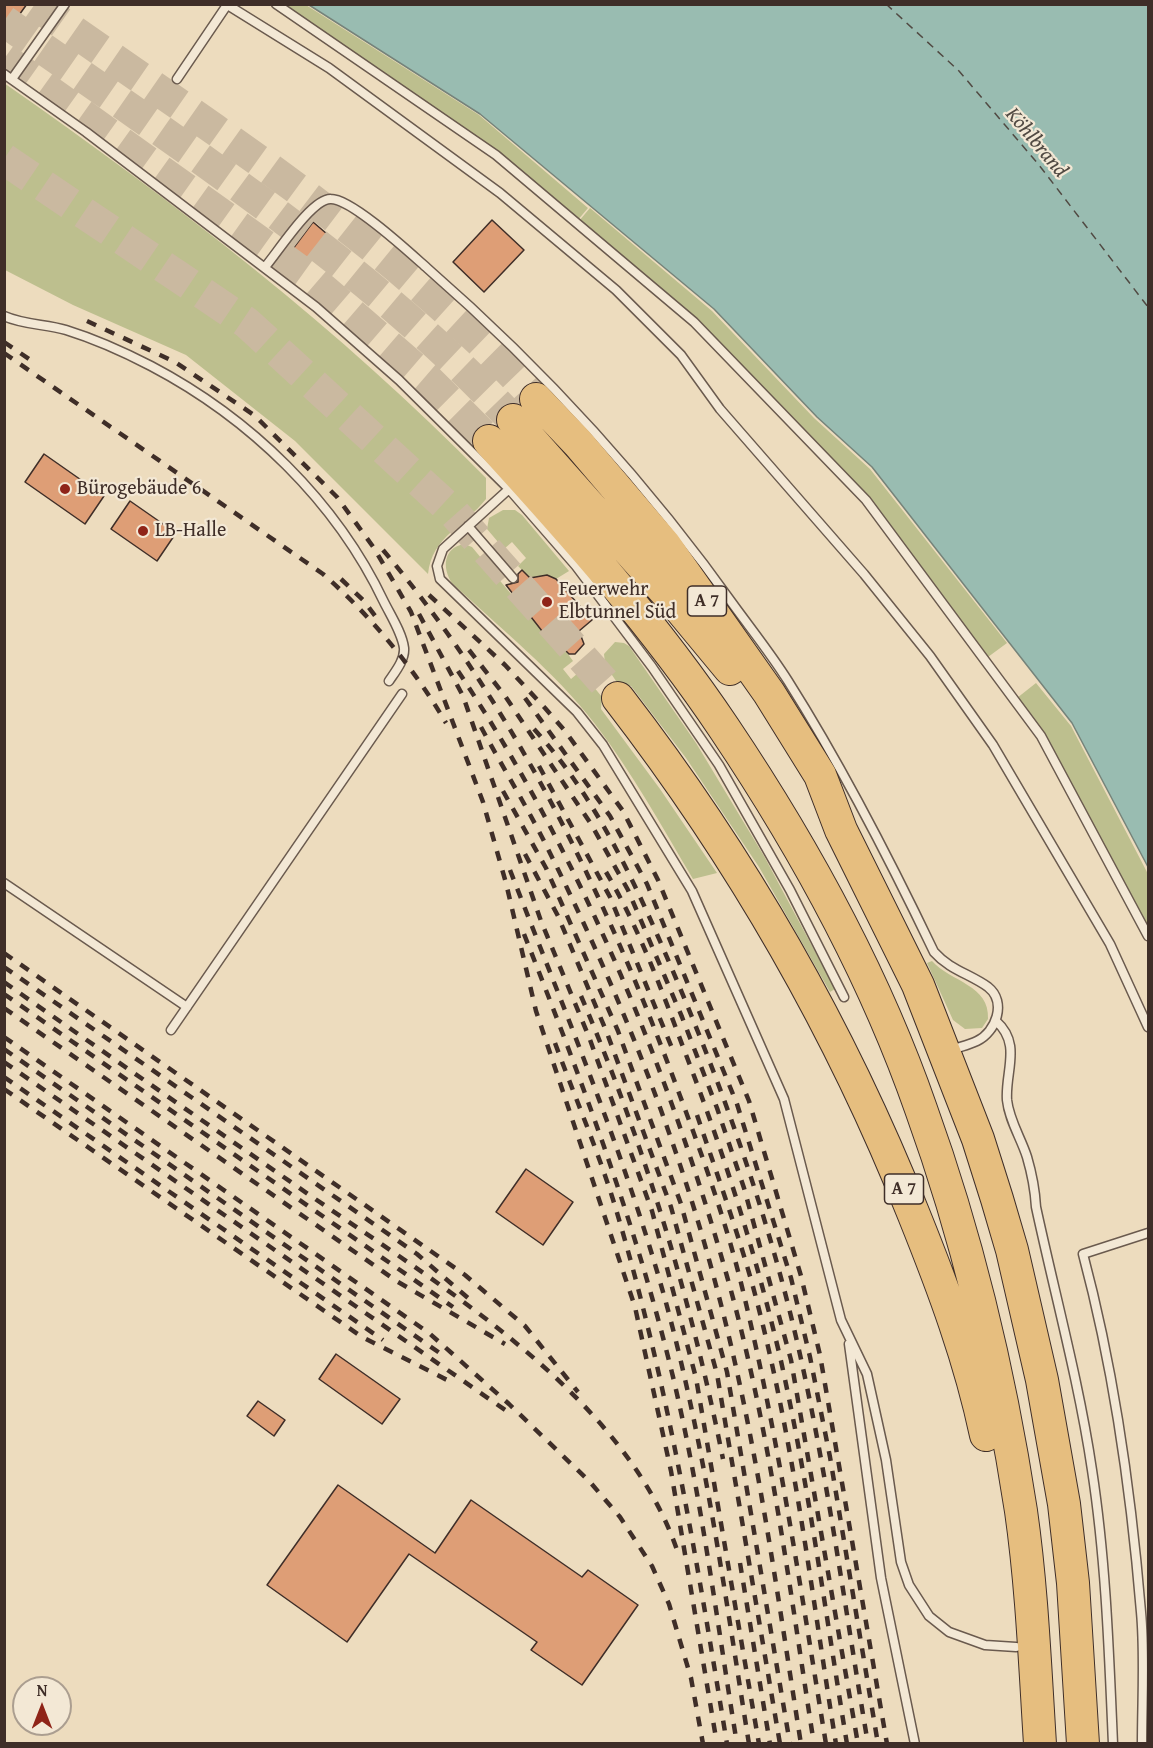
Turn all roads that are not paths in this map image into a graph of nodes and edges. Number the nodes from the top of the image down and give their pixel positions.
1 (65, 4) edge
2 (276, 4) edge
3 (226, 5) edge
4 (8, 76) edge
5 (177, 79) dead end
6 (265, 267) junction
7 (4, 316) edge
8 (536, 399) tunnel mouth
9 (513, 420) tunnel mouth
10 (489, 441) tunnel mouth
11 (508, 489) junction
12 (468, 526) junction
13 (513, 578) dead end
14 (389, 681) dead end
15 (402, 694) dead end
16 (618, 698) tunnel mouth
17 (841, 830) junction
18 (4, 883) edge
19 (1149, 936) edge
20 (844, 997) dead end
21 (187, 1007) junction
22 (996, 1021) junction
23 (1149, 1027) edge
24 (171, 1030) dead end
25 (944, 1052) junction
26 (961, 1232) junction
27 (1149, 1233) edge
28 (849, 1341) junction
29 (981, 1412) junction
30 (1016, 1647) junction
31 (915, 1743) edge
32 (1020, 1743) edge
33 (1040, 1743) edge
34 (1083, 1743) edge
35 (1113, 1743) edge
36 (1142, 1743) edge

1 - 4 lane
2 - 19 lane
3 - 5 lane
3 - 23 lane
4 - 6 lane
6 - 11 lane
6 - 22 lane
7 - 14 lane
8 - 17 highway, A 7
9 - 17 highway, A 7
10 - 26 highway, A 7
11 - 12 lane
11 - 20 lane
12 - 13 lane
12 - 28 lane
15 - 21 lane
16 - 29 highway, A 7
17 - 25 highway, A 7
18 - 21 lane
21 - 24 lane
22 - 25 lane
22 - 35 lane
25 - 34 highway, A 7
26 - 29 highway, A 7
26 - 33 highway, A 7
27 - 36 lane
28 - 30 lane
28 - 31 lane
29 - 30 highway, A 7
30 - 32 highway, A 7

